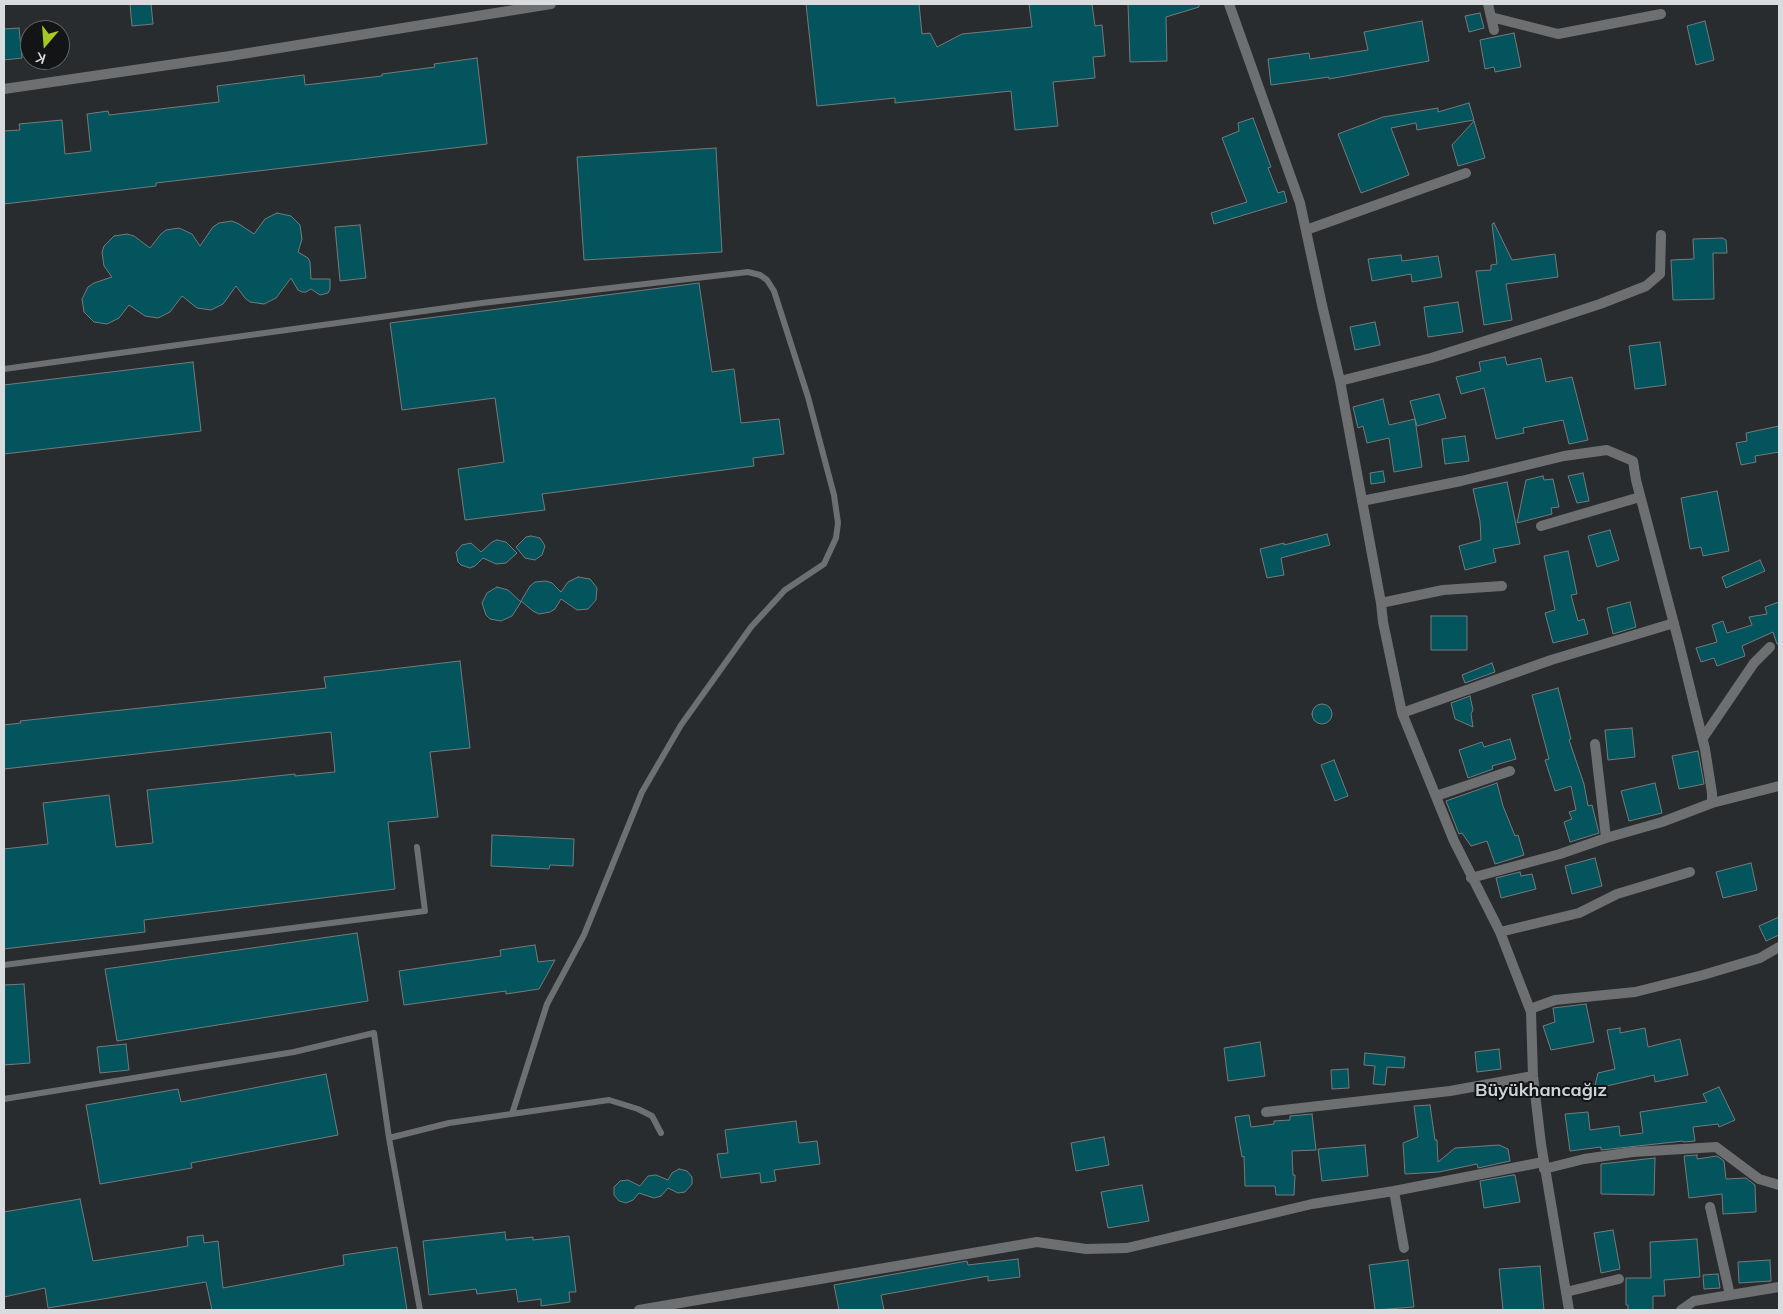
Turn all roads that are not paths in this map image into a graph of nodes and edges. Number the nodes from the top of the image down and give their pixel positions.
1 (551, 4) edge
2 (1229, 4) edge
3 (1488, 4) edge
4 (1661, 14) dead end
5 (1491, 17) junction
6 (1494, 30) dead end
7 (4, 89) edge
8 (1466, 173) dead end
9 (1306, 230) junction
10 (1661, 235) dead end
11 (4, 370) edge
12 (1340, 381) junction
13 (1640, 497) junction
14 (1362, 501) junction
15 (1541, 526) dead end
16 (1502, 586) dead end
17 (1381, 603) junction
18 (1674, 623) junction
19 (1770, 648) dead end
20 (1402, 712) junction
21 (1703, 738) junction
22 (1595, 744) dead end
23 (1510, 771) dead end
24 (1779, 786) edge
25 (1436, 796) junction
26 (1712, 803) junction
27 (1606, 838) junction
28 (417, 847) dead end
29 (1690, 872) dead end
30 (1472, 878) junction
31 (1500, 932) junction
32 (1779, 946) edge
33 (4, 965) edge
34 (1530, 1009) junction
35 (1533, 1076) junction
36 (4, 1099) edge
37 (1266, 1112) dead end
38 (512, 1114) junction
39 (660, 1133) dead end
40 (389, 1138) junction
41 (1544, 1166) junction
42 (1779, 1185) edge
43 (1394, 1191) junction
44 (1710, 1207) dead end
45 (1404, 1248) dead end
46 (1619, 1278) dead end
47 (1779, 1287) edge
48 (1566, 1292) junction
49 (1730, 1295) junction
50 (420, 1310) edge
51 (639, 1310) edge
52 (1569, 1310) edge
53 (1682, 1310) edge

1 - 7 street
2 - 9 street
3 - 5 street
4 - 5 street
5 - 6 street
8 - 9 street
9 - 12 street
10 - 12 street
11 - 38 lane
12 - 14 street
13 - 14 street
13 - 15 street
13 - 18 street
14 - 17 street
16 - 17 street
17 - 20 street
18 - 20 street
18 - 21 street
19 - 21 street
20 - 25 street
21 - 26 street
22 - 27 street
23 - 25 street
24 - 26 street
25 - 30 street
26 - 27 street
27 - 30 street
28 - 33 lane
29 - 31 street
30 - 31 street
31 - 34 street
32 - 34 street
34 - 35 street
35 - 37 street
35 - 41 street
36 - 40 lane
38 - 39 lane
38 - 40 lane
40 - 50 lane
41 - 42 street
41 - 43 street
41 - 48 street
43 - 45 street
43 - 51 street
44 - 49 street
46 - 48 street
47 - 49 street
48 - 52 street
49 - 53 street

